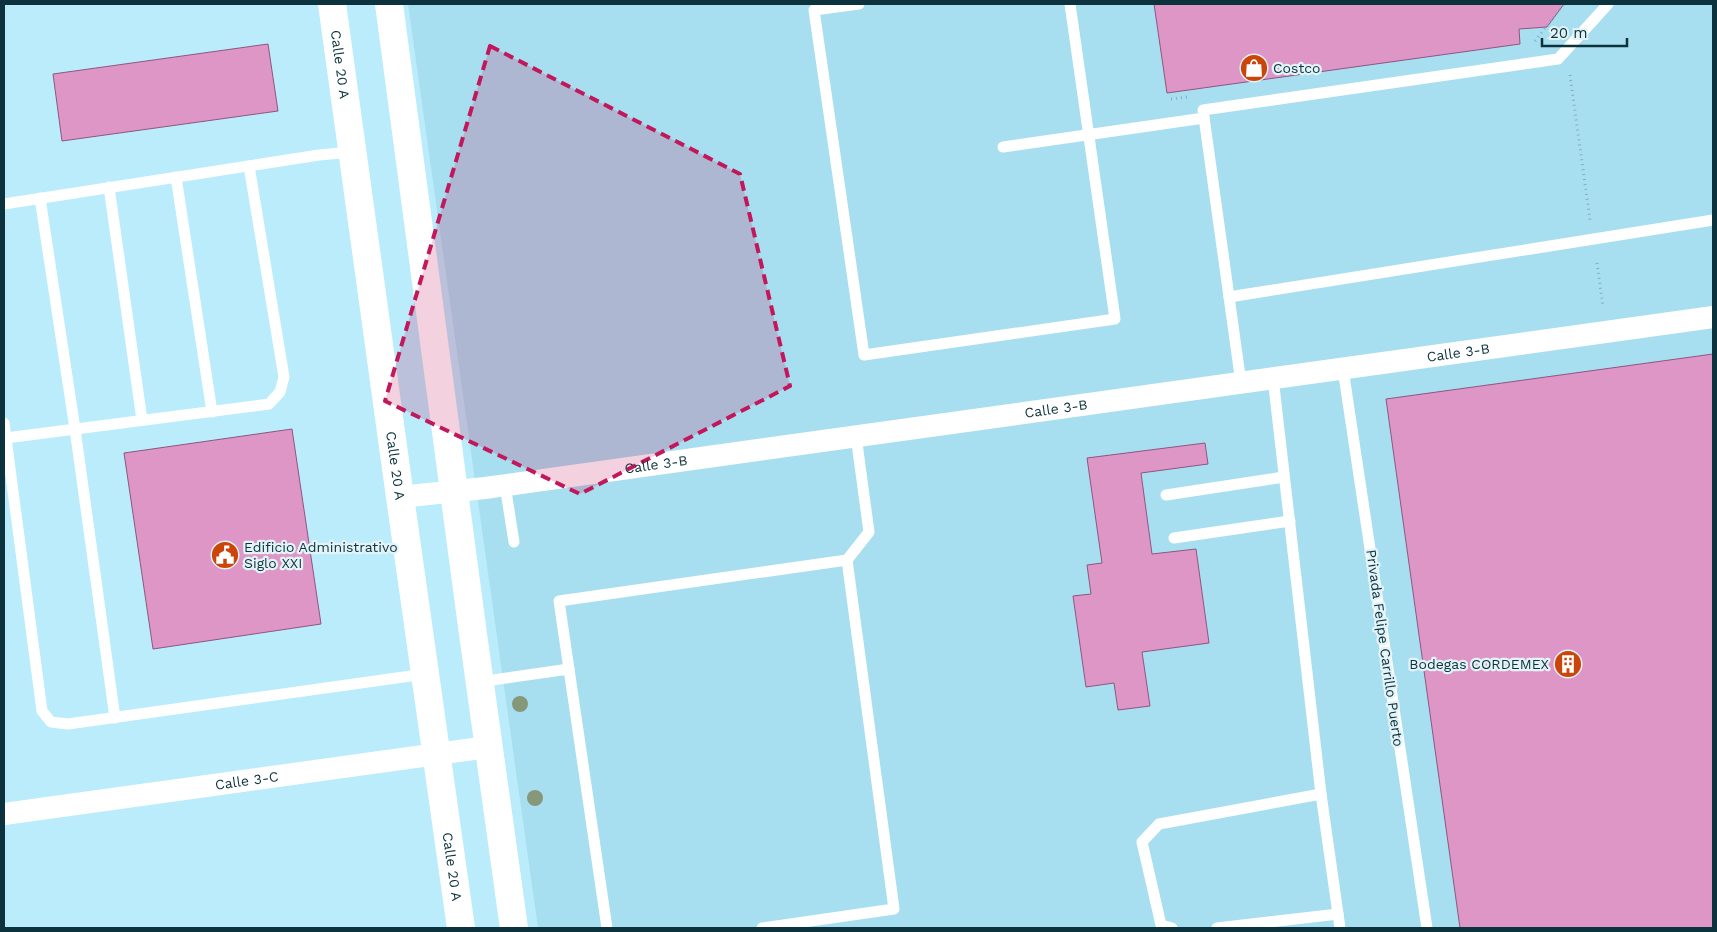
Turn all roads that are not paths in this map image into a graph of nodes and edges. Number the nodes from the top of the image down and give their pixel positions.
1 (332, 4) edge
2 (389, 4) edge
3 (859, 4) edge
4 (1070, 4) edge
5 (1608, 4) edge
6 (1204, 118) junction
7 (1089, 135) junction
8 (1003, 147) dead end
9 (352, 152) junction
10 (249, 166) junction
11 (176, 177) junction
12 (109, 187) junction
13 (40, 198) junction
14 (4, 204) edge
15 (1713, 220) edge
16 (1229, 297) junction
17 (1713, 317) edge
18 (1344, 369) junction
19 (1273, 378) junction
20 (1241, 383) junction
21 (212, 412) junction
22 (142, 420) junction
23 (4, 423) edge
24 (75, 429) junction
25 (856, 436) junction
26 (6, 438) junction
27 (1284, 477) junction
28 (505, 485) junction
29 (454, 492) junction
30 (1166, 494) dead end
31 (400, 497) junction
32 (1290, 521) junction
33 (1174, 538) dead end
34 (514, 542) dead end
35 (847, 560) junction
36 (569, 670) junction
37 (425, 674) junction
38 (479, 682) junction
39 (115, 718) junction
40 (488, 747) junction
41 (436, 753) junction
42 (1321, 794) junction
43 (4, 814) edge
44 (1338, 914) junction
45 (461, 928) edge
46 (514, 928) edge
47 (607, 928) edge
48 (762, 928) edge
49 (1172, 928) edge
50 (1217, 928) edge
51 (1340, 928) edge
52 (1427, 928) edge

1 - 9 street, Calle 20 A
2 - 29 street
3 - 7 lane
4 - 7 lane
5 - 6 lane
6 - 7 lane
6 - 16 lane
7 - 8 lane
9 - 10 lane
9 - 31 street, Calle 20 A
10 - 11 lane
10 - 21 lane
11 - 12 lane
11 - 21 lane
12 - 13 lane
12 - 22 lane
13 - 14 lane
13 - 24 lane
15 - 16 lane
16 - 20 lane
17 - 18 street, Calle 3-B
18 - 19 street, Calle 3-B
18 - 52 lane, Privada Felipe Carrillo Puerto
19 - 20 street, Calle 3-B
19 - 27 lane
20 - 25 street, Calle 3-B
21 - 22 lane
22 - 24 lane
23 - 26 lane
24 - 26 lane
24 - 39 lane
25 - 28 street, Calle 3-B
25 - 35 lane
26 - 39 lane
27 - 30 lane
27 - 32 lane
28 - 29 street, Calle 3-B
28 - 34 lane
29 - 31 street, Calle 3-B
29 - 38 street
31 - 37 street, Calle 20 A
32 - 33 lane
32 - 42 lane
35 - 36 lane
35 - 48 lane
36 - 38 lane
36 - 47 lane
37 - 39 lane
37 - 41 street, Calle 20 A
38 - 40 street
40 - 41 street, Calle 3-C
40 - 46 street
41 - 43 street, Calle 3-C
41 - 45 street, Calle 20 A
42 - 44 lane
42 - 49 lane
44 - 50 lane
44 - 51 lane

